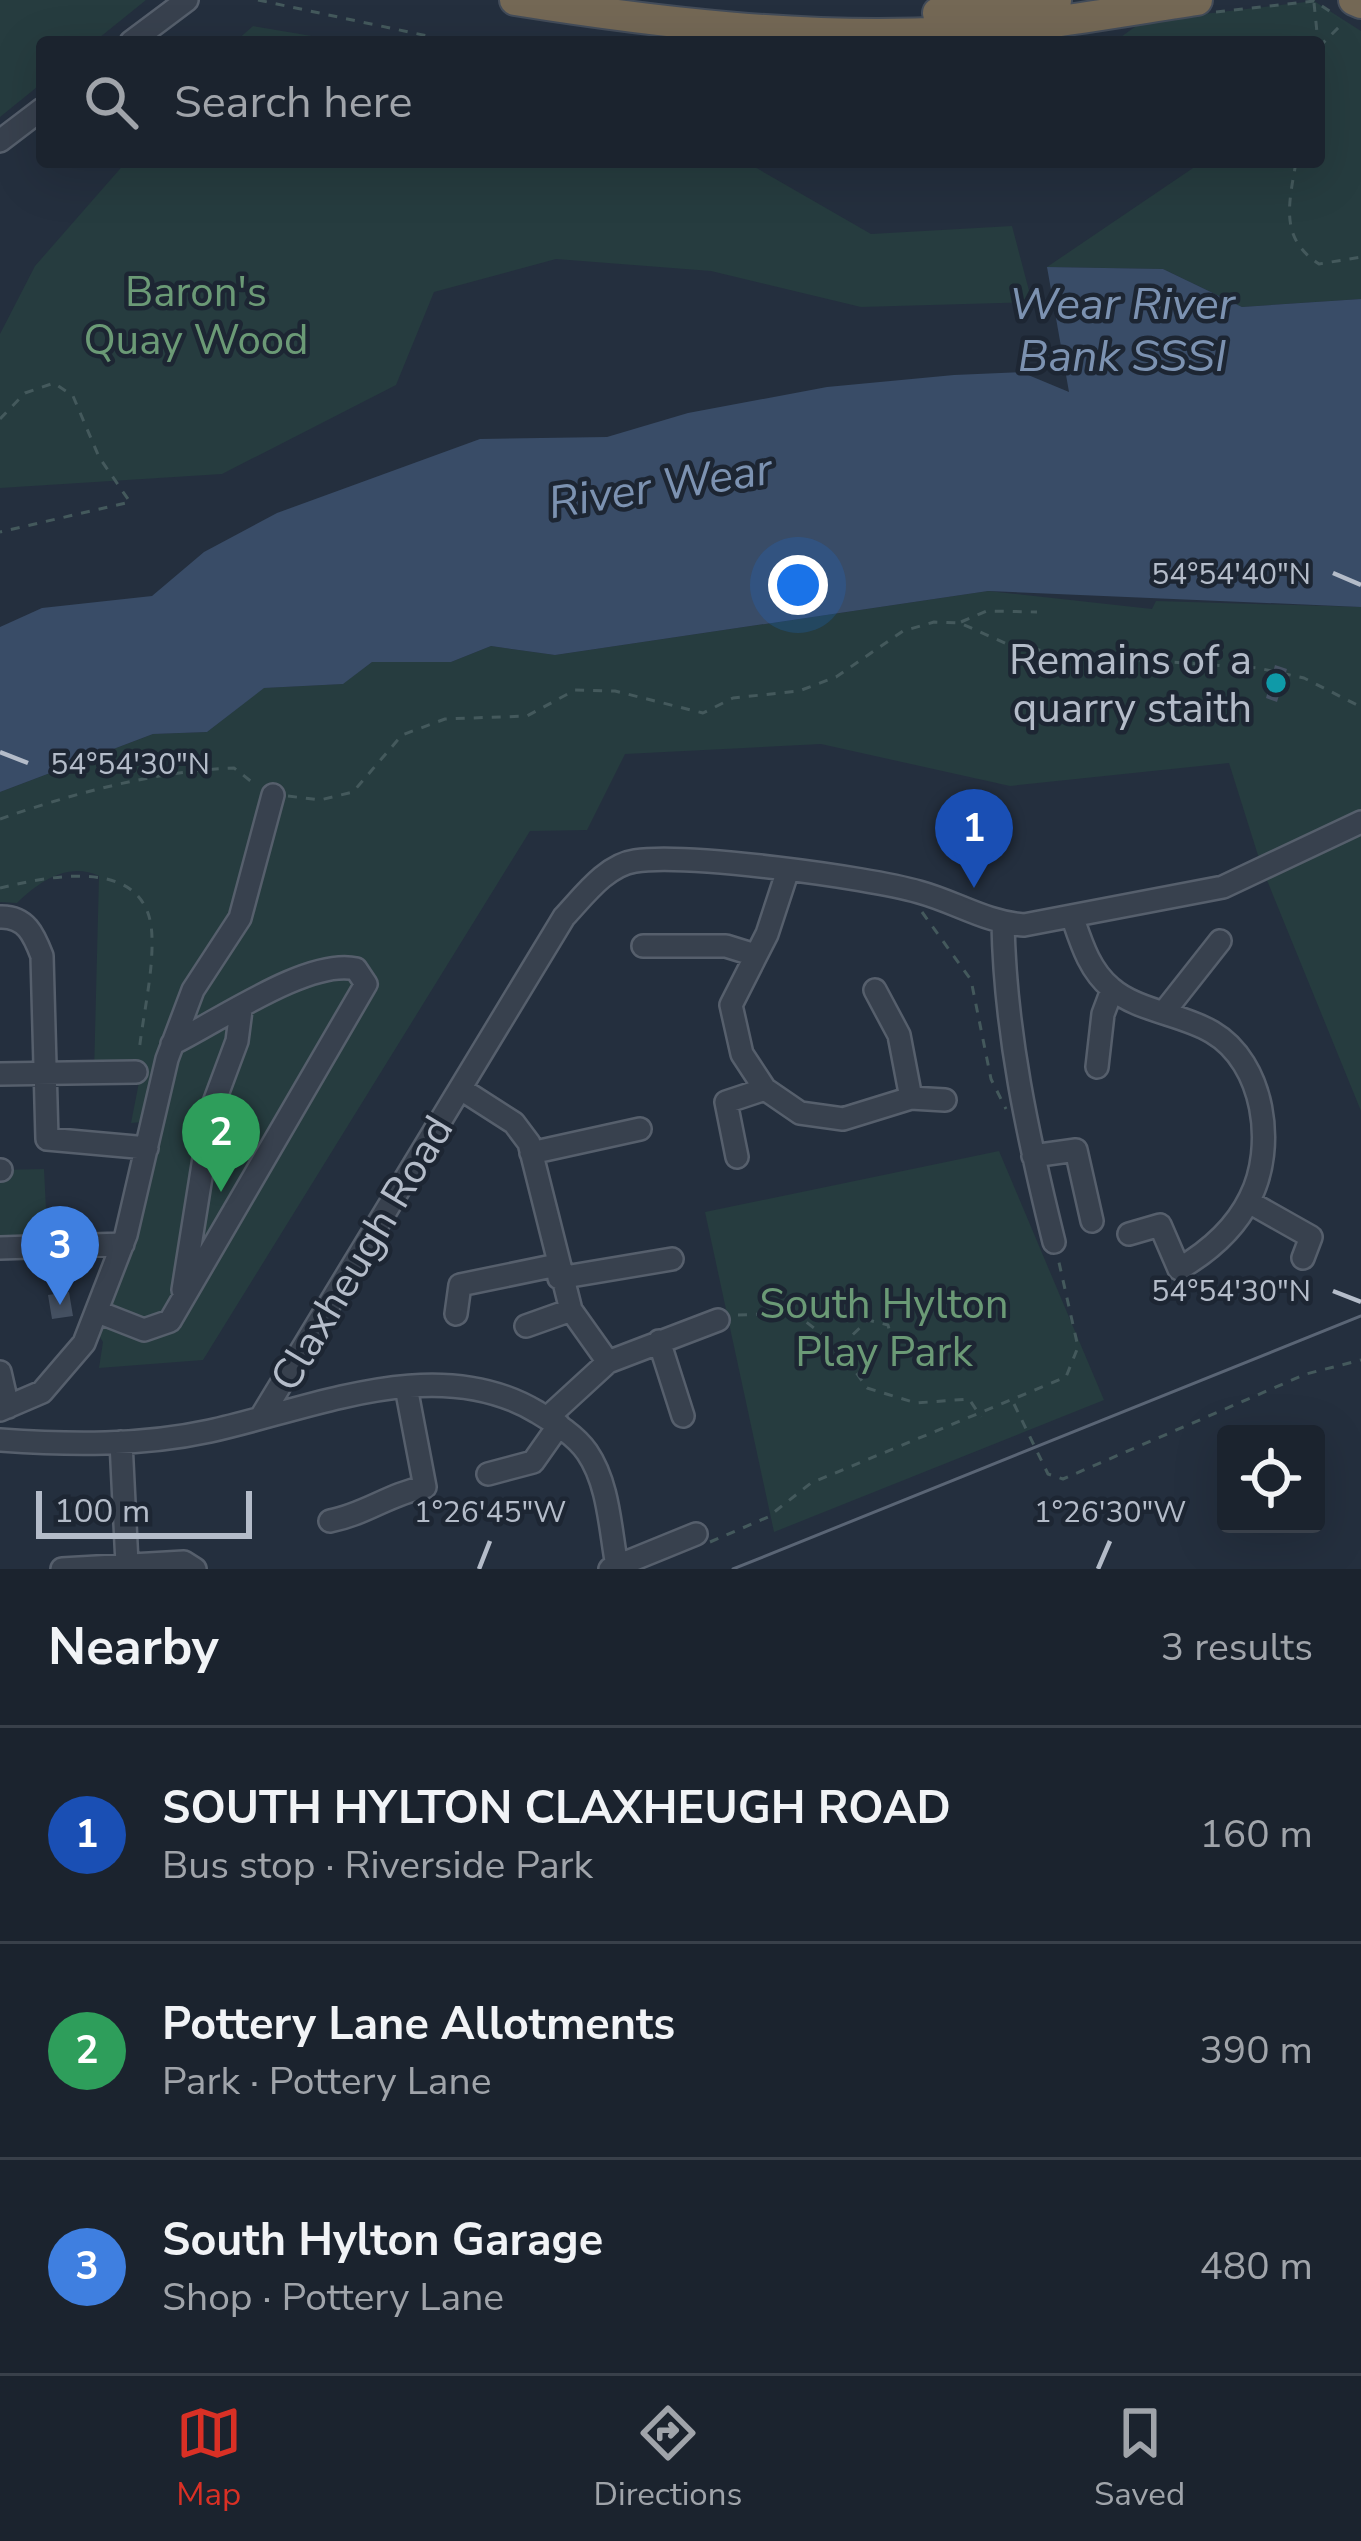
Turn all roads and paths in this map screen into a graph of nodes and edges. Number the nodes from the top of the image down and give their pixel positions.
1 (187, 0) edge
2 (258, 0) edge
3 (515, 0) edge
4 (645, 0) edge
5 (1056, 0) edge
6 (1197, 0) edge
7 (1314, 1) edge
8 (971, 6) edge
9 (1353, 8) edge
10 (139, 36) edge
11 (428, 36) edge
12 (1318, 36) edge
13 (1325, 38) edge
14 (36, 114) edge
15 (0, 141) edge
16 (1295, 168) edge
17 (1361, 257) edge
18 (0, 418) edge
19 (0, 532) edge
20 (1037, 612) dead end
21 (960, 622) junction
22 (1361, 707) edge
23 (274, 795) junction
24 (0, 819) edge
25 (1361, 822) edge
26 (788, 873) junction
27 (0, 889) edge
28 (906, 890) junction
29 (1072, 916) junction
30 (0, 917) edge
31 (1003, 923) junction
32 (1220, 941) dead end
33 (644, 946) dead end
34 (755, 955) junction
35 (875, 990) dead end
36 (1112, 990) junction
37 (241, 1010) junction
38 (1165, 1012) junction
39 (172, 1044) junction
40 (1097, 1067) dead end
41 (136, 1072) joint
42 (0, 1074) edge
43 (43, 1074) junction
44 (461, 1089) junction
45 (765, 1089) junction
46 (910, 1099) junction
47 (945, 1100) dead end
48 (1025, 1124) junction
49 (640, 1129) dead end
50 (147, 1148) junction
51 (531, 1153) junction
52 (1033, 1156) junction
53 (737, 1157) dead end
54 (1249, 1202) junction
55 (1092, 1221) dead end
56 (1129, 1234) dead end
57 (1054, 1242) joint
58 (123, 1244) junction
59 (0, 1248) edge
60 (1303, 1258) dead end
61 (672, 1259) dead end
62 (558, 1272) junction
63 (178, 1308) junction
64 (571, 1310) junction
65 (98, 1312) junction
66 (457, 1315) dead end
67 (718, 1320) joint
68 (526, 1326) dead end
69 (890, 1333) dead end
70 (658, 1341) junction
71 (839, 1348) junction
72 (1361, 1360) edge
73 (608, 1362) junction
74 (0, 1372) edge
75 (406, 1387) junction
76 (1013, 1402) junction
77 (4, 1408) edge
78 (683, 1416) dead end
79 (981, 1417) junction
80 (261, 1418) junction
81 (553, 1422) junction
82 (0, 1440) edge
83 (121, 1442) junction
84 (488, 1474) dead end
85 (769, 1517) dead end
86 (330, 1521) dead end
87 (696, 1534) dead end
88 (127, 1564) junction
89 (614, 1568) edge
90 (62, 1569) edge
91 (196, 1569) edge

1 - 10 street
2 - 11 path
3 - 6 highway
4 - 8 highway
5 - 8 highway
7 - 12 path
9 - 13 path
14 - 15 street
16 - 17 path
18 - 19 path
20 - 21 path
21 - 22 path
21 - 23 path
23 - 24 path
23 - 39 street
25 - 29 street
26 - 28 street
26 - 34 street
26 - 44 street, Claxheugh Road
27 - 41 path
28 - 31 street
28 - 48 path
29 - 31 street
29 - 36 street
30 - 43 street
31 - 48 street
32 - 38 street
33 - 34 street
34 - 45 street
35 - 46 street
36 - 38 street
36 - 40 street
37 - 39 street
37 - 63 street
37 - 63 street
38 - 54 street
39 - 50 street
41 - 43 street
42 - 43 street
43 - 50 street
44 - 51 street, Claxheugh Road
44 - 80 street, Claxheugh Road
45 - 46 street
45 - 53 street
46 - 47 street
48 - 52 street
49 - 51 street
50 - 58 street
51 - 62 street, Claxheugh Road
52 - 55 street
52 - 57 street
54 - 56 street
54 - 60 street
57 - 76 path
58 - 59 street
58 - 65 street
61 - 62 street
62 - 64 street, Claxheugh Road
62 - 66 street
63 - 65 street
64 - 68 street
64 - 73 street, Claxheugh Road
65 - 77 street
67 - 70 street
67 - 71 path
69 - 71 path
70 - 73 street
70 - 78 street
71 - 79 path
72 - 76 path
73 - 81 street
74 - 77 street
75 - 80 street
75 - 81 street
75 - 86 street
76 - 79 path
79 - 85 path
80 - 83 street
81 - 84 street
81 - 89 street
82 - 83 street
83 - 88 street
87 - 89 street
88 - 90 street
88 - 91 street

